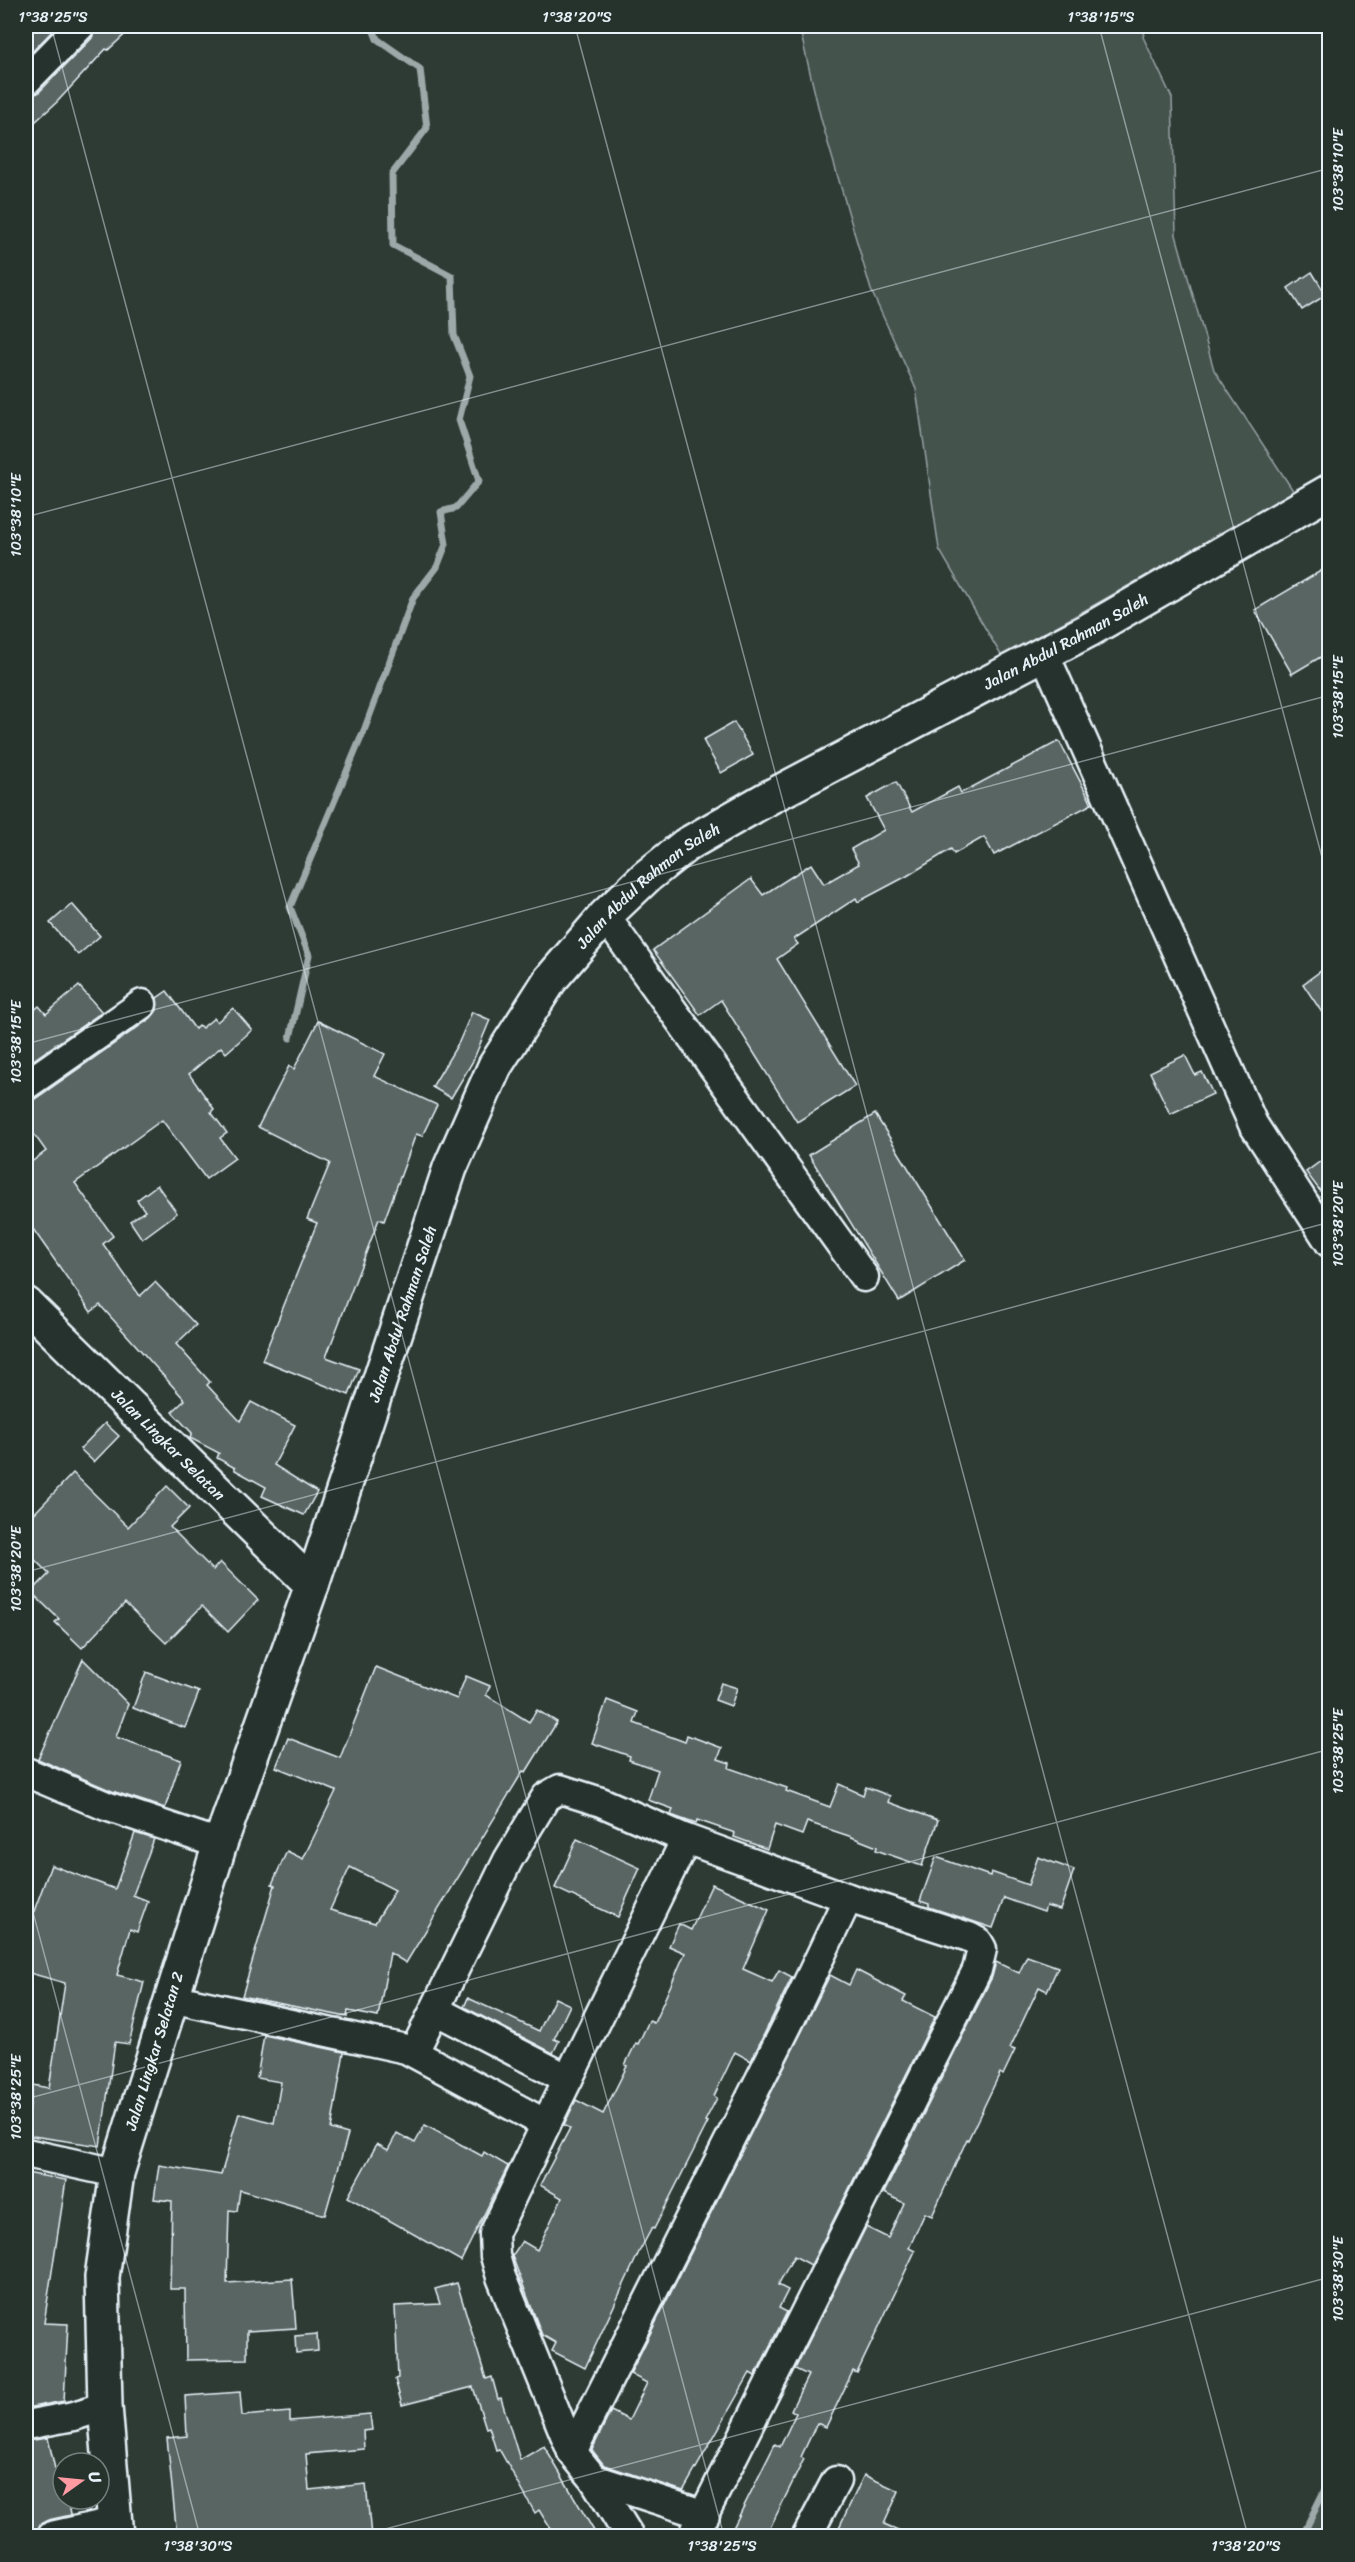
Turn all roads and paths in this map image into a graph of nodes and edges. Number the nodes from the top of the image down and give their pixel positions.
1 (80, 26) edge
2 (26, 81) edge
3 (1329, 490) edge
4 (1044, 653) junction
5 (605, 916) junction
6 (142, 1004) dead end
7 (26, 1085) edge
8 (1325, 1228) edge
9 (864, 1277) dead end
10 (26, 1304) edge
11 (312, 1585) junction
12 (26, 1772) edge
13 (686, 1839) junction
14 (220, 1844) junction
15 (848, 1898) junction
16 (171, 1998) junction
17 (435, 2010) junction
18 (414, 2052) junction
19 (568, 2079) junction
20 (546, 2124) junction
21 (26, 2153) edge
22 (117, 2173) junction
23 (105, 2406) junction
24 (26, 2425) edge
25 (572, 2452) junction
26 (594, 2480) junction
27 (836, 2481) dead end
28 (699, 2526) edge
29 (115, 2529) edge
30 (52, 2536) edge
31 (629, 2536) edge
32 (807, 2536) edge

1 - 2 street
3 - 4 main road, Jalan Abdul Rahman Saleh
4 - 5 main road, Jalan Abdul Rahman Saleh
4 - 8 street
5 - 9 street
5 - 11 main road, Jalan Abdul Rahman Saleh
6 - 7 street
10 - 11 main road, Jalan Lingkar Selatan
11 - 14 main road, Jalan Lingkar Selatan 2
12 - 14 street
13 - 15 street
13 - 17 street
13 - 19 street
14 - 16 main road, Jalan Lingkar Selatan 2
15 - 25 street
15 - 28 street
16 - 18 street
16 - 22 main road, Jalan Lingkar Selatan 2
17 - 18 street
17 - 19 street
18 - 20 street
19 - 20 street
20 - 25 street
21 - 22 street
22 - 23 main road, Jalan Lingkar Selatan 2
23 - 24 street
23 - 29 main road, Jalan Lingkar Selatan 2
25 - 26 street
26 - 28 street
26 - 31 street
27 - 32 street
29 - 30 street

